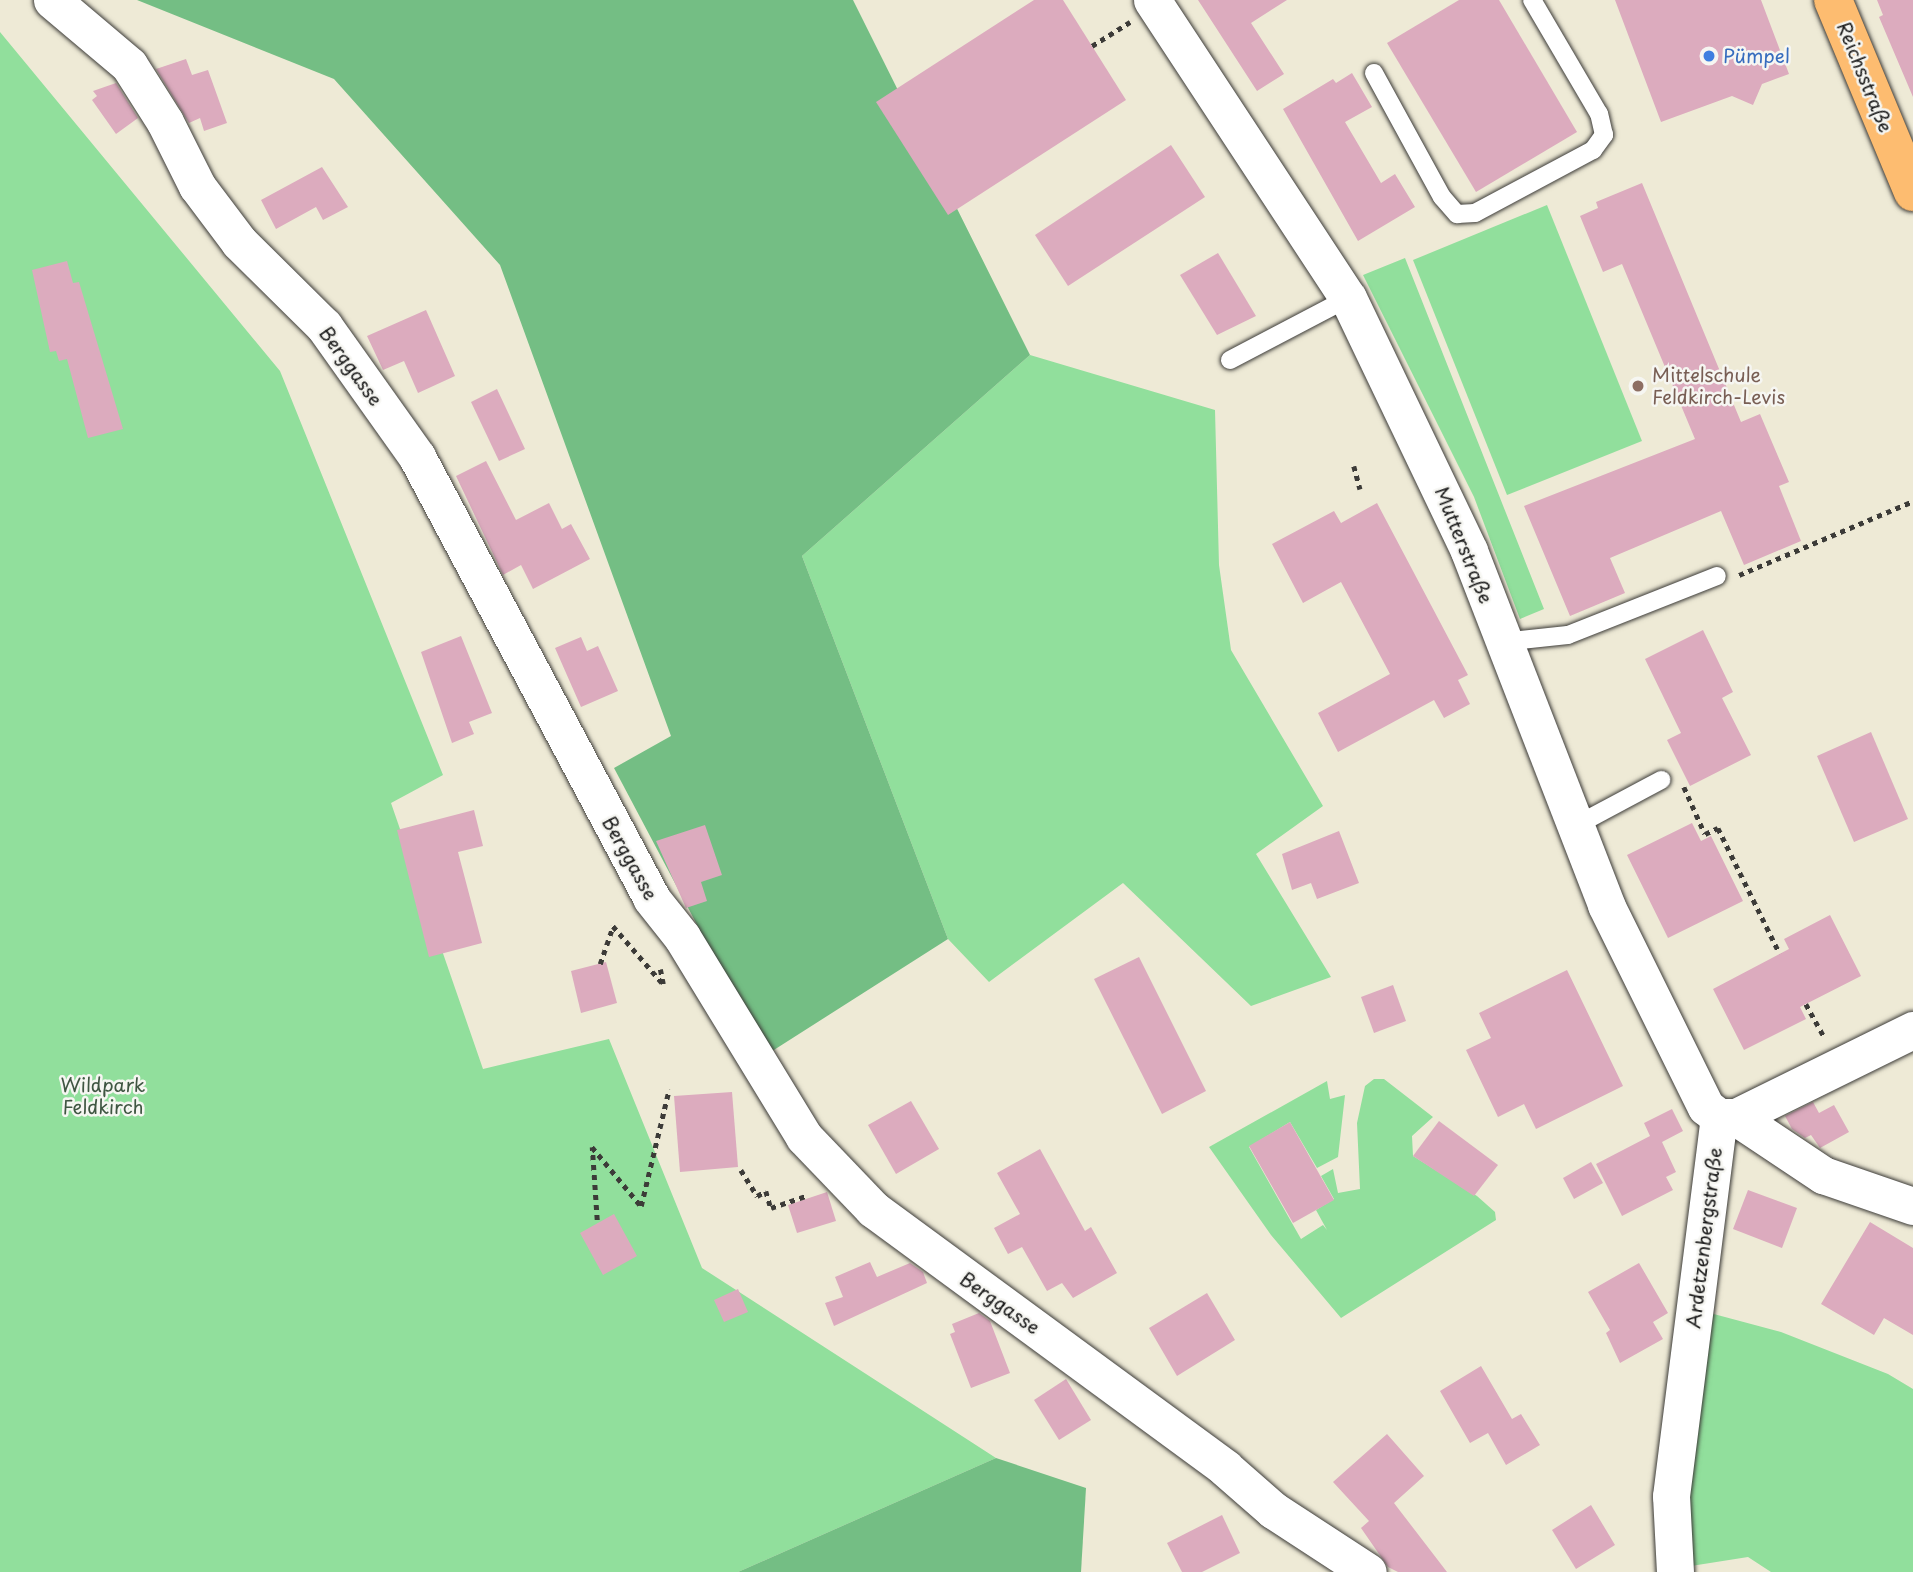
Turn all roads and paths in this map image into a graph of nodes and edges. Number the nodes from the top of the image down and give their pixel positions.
1 (52, 0) edge
2 (1532, 0) edge
3 (1833, 0) edge
4 (1154, 3) edge
5 (1092, 46) dead end
6 (1374, 72) dead end
7 (1913, 192) edge
8 (1348, 298) junction
9 (1230, 360) dead end
10 (1354, 466) dead end
11 (1360, 489) dead end
12 (1913, 501) edge
13 (1717, 576) joint
14 (1502, 642) junction
15 (1661, 780) joint
16 (1574, 826) junction
17 (1780, 954) dead end
18 (659, 960) dead end
19 (600, 964) dead end
20 (1913, 1030) edge
21 (669, 1089) dead end
22 (1728, 1117) junction
23 (741, 1170) dead end
24 (806, 1196) dead end
25 (1913, 1206) edge
26 (597, 1220) dead end
27 (1368, 1572) edge
28 (1675, 1572) edge

1 - 27 street, Berggasse
2 - 6 lane
3 - 7 main road, Reichsstraße
4 - 5 path
4 - 8 street, Mutterstraße
8 - 9 lane
8 - 14 street, Mutterstraße
10 - 11 path
12 - 13 path
13 - 14 lane
14 - 16 street, Mutterstraße
15 - 16 lane
15 - 17 path
16 - 22 street, Mutterstraße
18 - 19 path
20 - 22 street
21 - 26 path
22 - 25 street, Mutterstraße
22 - 28 street, Ardetzenbergstraße
23 - 24 path

